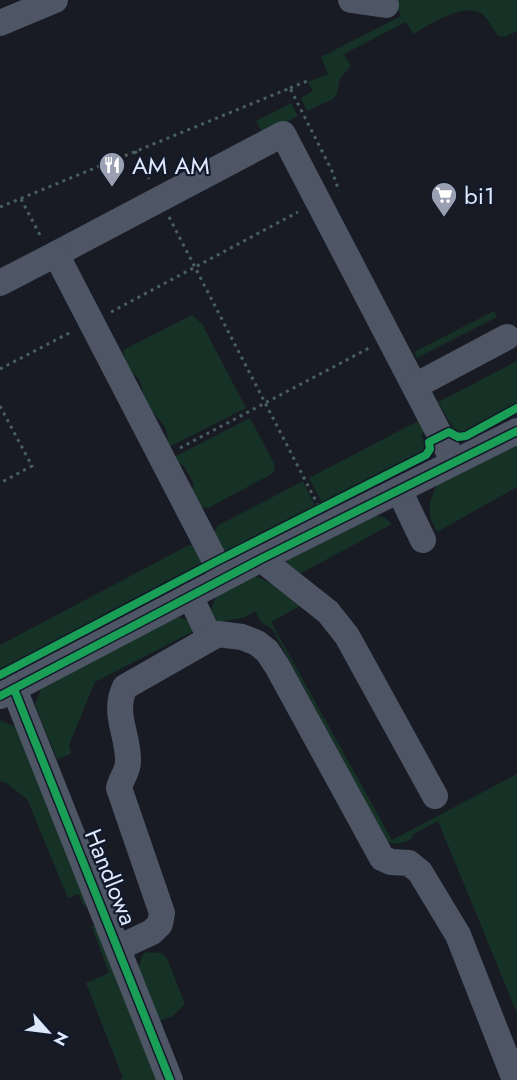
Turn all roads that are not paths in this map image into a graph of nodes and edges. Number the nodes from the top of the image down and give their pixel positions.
1 (55, 0) edge
2 (351, 0) edge
3 (386, 5) dead end
4 (6, 14) edge
5 (50, 249) junction
6 (0, 283) edge
7 (507, 337) dead end
8 (415, 386) junction
9 (517, 431) edge
10 (454, 462) junction
11 (399, 490) junction
12 (423, 540) dead end
13 (261, 559) junction
14 (224, 578) junction
15 (190, 596) junction
16 (210, 638) junction
17 (7, 693) edge
18 (435, 796) dead end
19 (118, 948) junction
20 (170, 1080) edge
21 (515, 1080) edge

1 - 4 street
2 - 3 street
5 - 6 street
5 - 8 street
5 - 14 street
7 - 8 street
8 - 10 street
9 - 10 street
10 - 11 street
11 - 12 street
11 - 13 street
13 - 14 street
13 - 18 street
14 - 15 street
15 - 16 street
15 - 17 street
16 - 19 street
16 - 21 street
17 - 19 street, Handlowa
19 - 20 street, Handlowa

